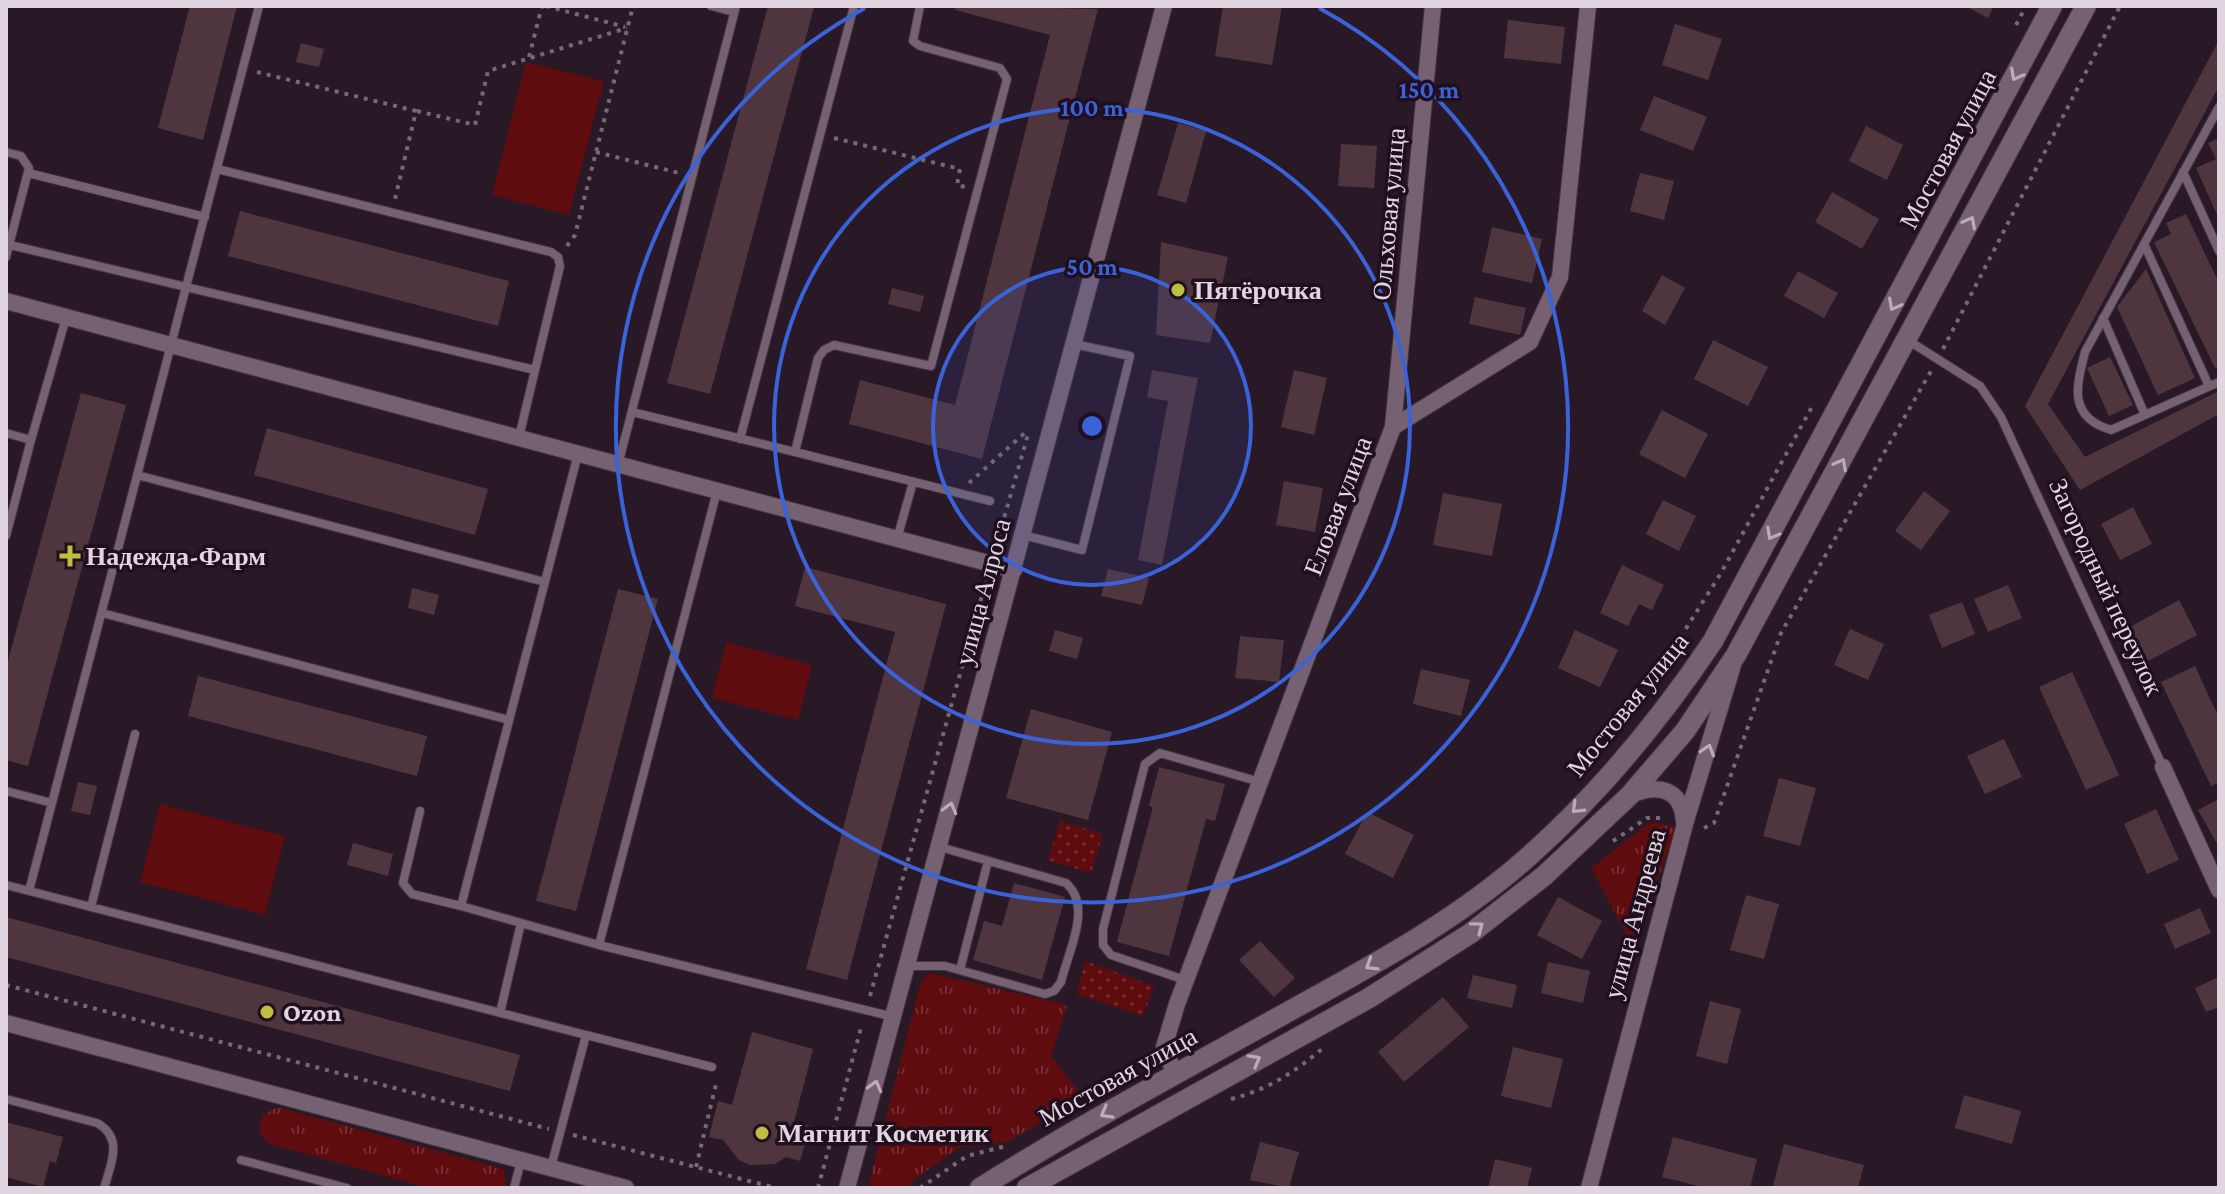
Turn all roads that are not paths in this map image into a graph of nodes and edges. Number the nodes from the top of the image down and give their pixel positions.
1 (259, 6) edge
2 (711, 6) edge
3 (854, 6) edge
4 (920, 6) edge
5 (1433, 6) edge
6 (1588, 6) edge
7 (2052, 6) edge
8 (2086, 6) edge
9 (1164, 7) edge
10 (735, 9) edge
11 (2219, 107) edge
12 (6, 152) edge
13 (217, 169) junction
14 (2183, 172) junction
15 (28, 173) junction
16 (205, 217) junction
17 (2144, 244) junction
18 (8, 245) edge
19 (2219, 251) edge
20 (6, 257) edge
21 (188, 287) junction
22 (6, 301) edge
23 (66, 317) junction
24 (2103, 318) junction
25 (1906, 339) junction
26 (1074, 344) junction
27 (171, 345) junction
28 (535, 370) junction
29 (2219, 382) edge
30 (2209, 386) junction
31 (632, 412) junction
32 (2145, 415) junction
33 (1393, 427) junction
34 (6, 433) edge
35 (518, 438) junction
36 (740, 439) junction
37 (31, 440) junction
38 (795, 452) junction
39 (578, 454) junction
40 (618, 465) junction
41 (137, 475) junction
42 (913, 482) junction
43 (717, 491) junction
44 (990, 501) dead end
45 (1023, 535) junction
46 (6, 536) edge
47 (897, 539) junction
48 (1014, 570) junction
49 (545, 582) junction
50 (102, 613) junction
51 (1736, 655) junction
52 (509, 720) junction
53 (135, 734) dead end
54 (2163, 767) joint
55 (1260, 782) junction
56 (6, 791) edge
57 (1630, 795) junction
58 (52, 803) junction
59 (420, 811) dead end
60 (1685, 824) junction
61 (940, 847) junction
62 (988, 861) junction
63 (6, 885) edge
64 (2219, 890) edge
65 (29, 891) junction
66 (461, 906) junction
67 (91, 907) junction
68 (521, 923) junction
69 (599, 945) junction
70 (907, 966) junction
71 (960, 970) junction
72 (1186, 981) junction
73 (500, 1013) junction
74 (894, 1017) junction
75 (6, 1023) edge
76 (586, 1035) junction
77 (712, 1067) road end
78 (1175, 1075) junction
79 (6, 1099) edge
80 (241, 1160) dead end
81 (521, 1161) junction
82 (550, 1168) junction
83 (104, 1188) edge
84 (347, 1188) edge
85 (514, 1188) edge
86 (624, 1188) edge
87 (847, 1188) edge
88 (980, 1188) edge
89 (1027, 1188) edge
90 (1590, 1188) edge

1 - 13 lane
2 - 10 lane
3 - 36 lane
4 - 38 lane
5 - 33 street, Ольховая улица
6 - 33 street, Еловая улица
7 -> 78 main road, Мостовая улица
25 -> 8 main road, Мостовая улица
9 - 26 street, улица Алроса
10 - 31 lane
11 - 14 lane
12 - 15 lane
13 - 16 lane
13 - 28 lane
14 - 17 lane
14 - 19 lane
15 - 16 lane
15 - 18 lane
16 - 21 lane
17 - 24 lane
17 - 30 lane
18 - 20 lane
18 - 21 lane
21 - 27 lane
21 - 28 lane
22 - 23 street
23 - 27 street
23 - 37 lane
24 - 32 lane
24 - 32 lane
51 -> 25 main road, Мостовая улица
25 - 54 lane, Загородный переулок
26 - 45 street, улица Алроса
26 - 45 lane
27 - 35 street
27 - 41 lane
28 - 35 lane
29 - 30 lane
30 - 32 lane
31 - 36 lane
31 - 40 lane
33 - 55 street, Еловая улица
34 - 37 lane
35 - 39 street
36 - 38 lane
37 - 46 lane
38 - 42 lane
39 - 40 street
39 - 49 lane
40 - 43 street
41 - 49 lane
41 - 50 lane
42 - 44 lane
42 - 47 lane
43 - 47 street
43 - 69 lane
45 - 48 street, улица Алроса
47 - 48 street
61 -> 48 street, улица Алроса
49 - 52 lane
50 - 52 lane
50 - 58 lane
51 - 57 main road, Мостовая улица
60 -> 51 street, улица Андреева
52 - 66 lane
53 - 67 lane
54 - 64 street, Загородный переулок
55 - 72 street, Еловая улица
55 - 72 lane
56 - 58 lane
57 - 60 street
89 -> 57 main road, Мостовая улица
58 - 65 lane
59 - 66 lane
60 - 90 street, улица Андреева
61 - 62 lane
61 - 70 street, улица Алроса
62 - 71 lane
62 - 71 lane
63 - 65 lane
65 - 67 lane
66 - 68 lane
67 - 73 lane
68 - 69 lane
68 - 73 lane
69 - 74 lane
70 - 71 lane
70 - 74 street, улица Алроса
72 - 78 street, Еловая улица
73 - 76 lane
87 -> 74 street, улица Алроса
75 - 81 street
76 - 77 lane
76 - 82 lane
78 -> 88 main road, Мостовая улица
79 - 83 lane
80 - 84 lane
81 - 82 street
81 - 85 lane
82 - 86 street

